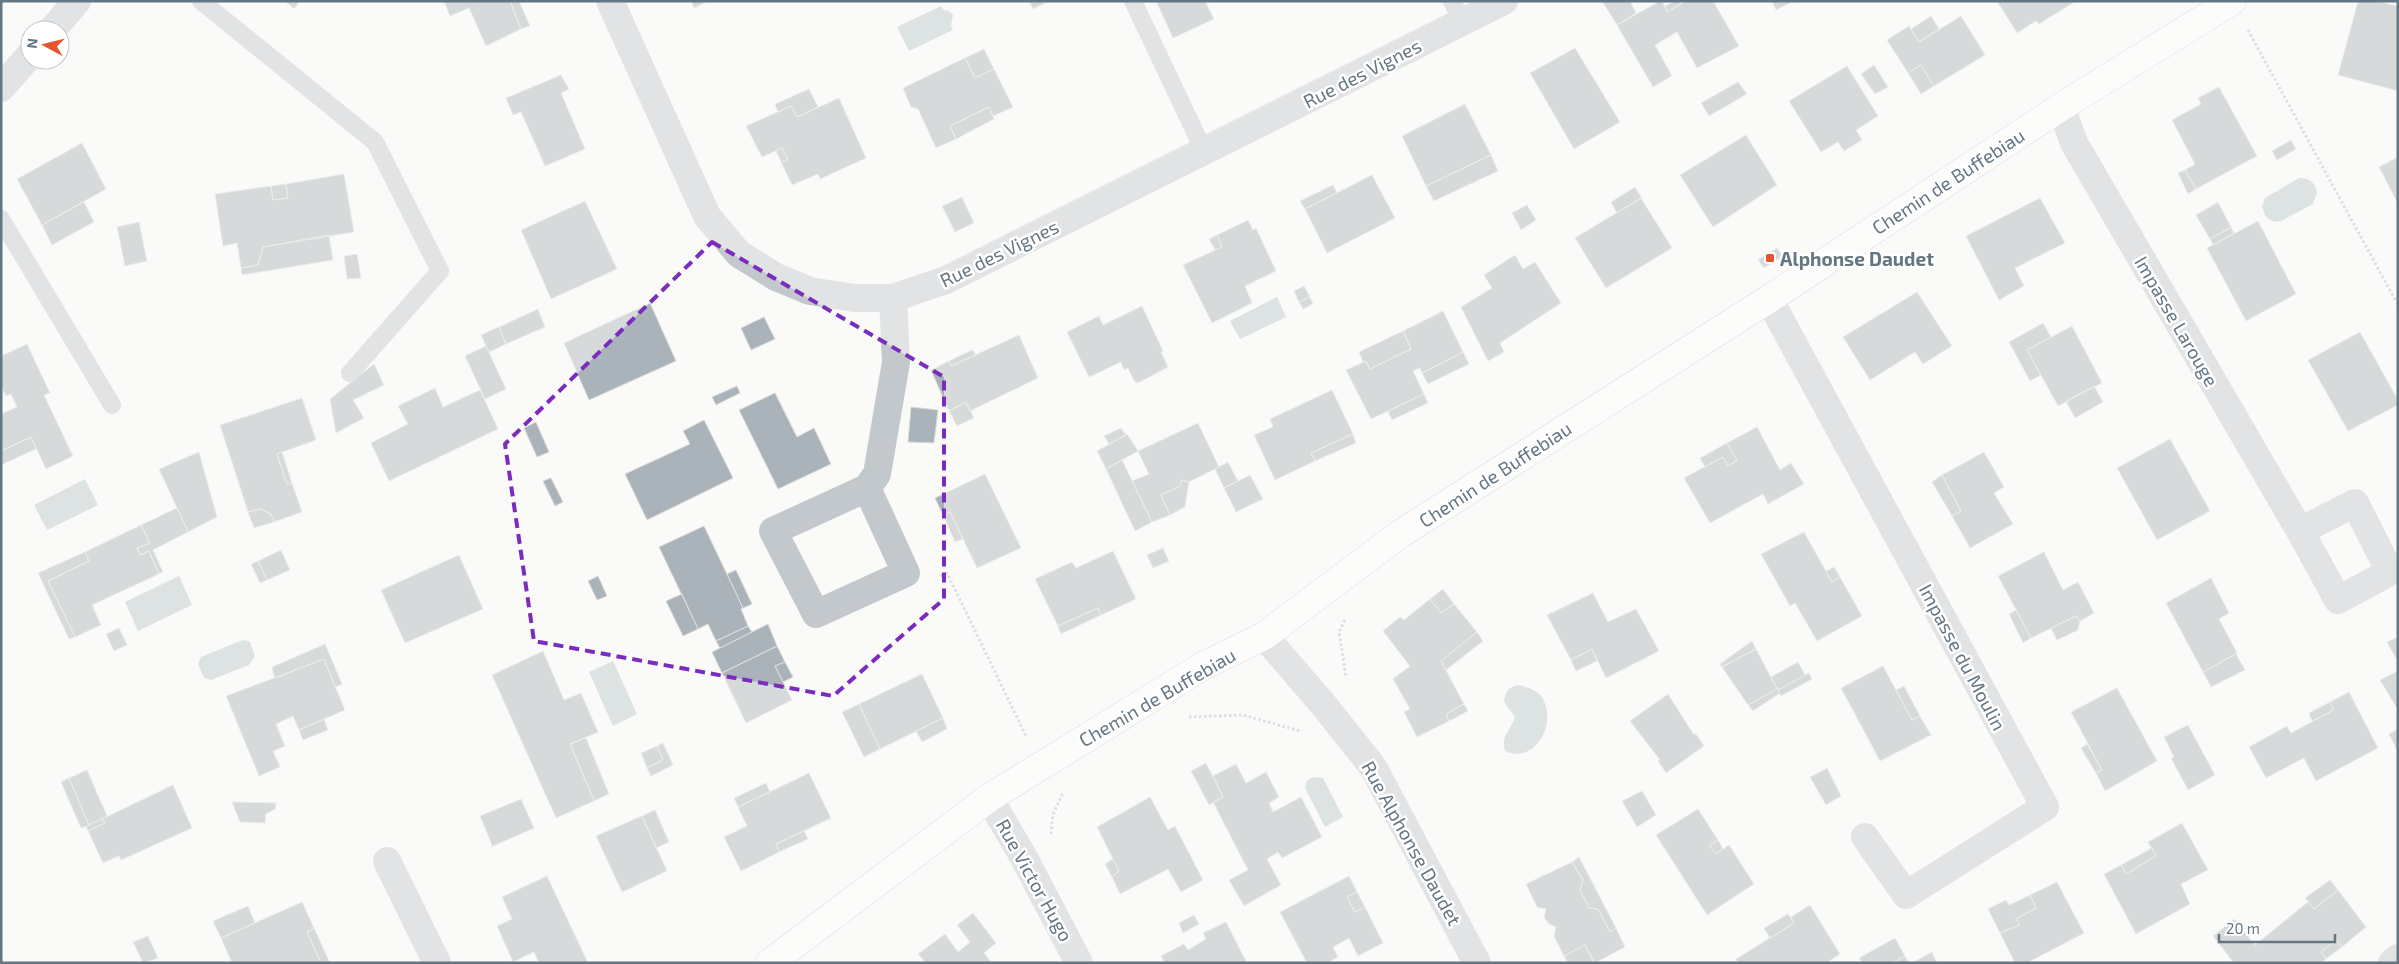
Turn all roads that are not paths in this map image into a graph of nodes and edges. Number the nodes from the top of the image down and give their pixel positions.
1 (77, 1) edge
2 (201, 1) edge
3 (610, 1) edge
4 (1133, 1) edge
5 (1504, 1) edge
6 (2232, 1) edge
7 (1457, 12) edge
8 (61, 20) edge
9 (20, 66) edge
10 (1, 88) edge
11 (2060, 107) junction
12 (1204, 151) junction
13 (1, 219) edge
14 (893, 298) junction
15 (1769, 299) junction
16 (350, 373) dead end
17 (112, 405) dead end
18 (867, 488) junction
19 (2300, 531) dead end
20 (1264, 636) junction
21 (989, 798) junction
22 (1865, 837) dead end
23 (387, 861) dead end
24 (2398, 958) edge
25 (437, 963) edge
26 (770, 963) edge
27 (1079, 963) edge
28 (1477, 963) edge
29 (2392, 963) edge

1 - 8 street
2 - 16 lane
3 - 14 street, Rue des Vignes
4 - 12 lane
5 - 7 street, Rue des Vignes
6 - 11 street, Chemin de Buffebiau
7 - 12 street, Rue des Vignes
9 - 10 street
11 - 15 street, Chemin de Buffebiau
11 - 19 street, Impasse Larouge
12 - 14 street, Rue des Vignes
13 - 17 lane
14 - 18 street
15 - 20 street, Chemin de Buffebiau
15 - 22 street, Impasse du Moulin
18 - 18 street
20 - 21 street, Chemin de Buffebiau
20 - 28 street, Rue Alphonse Daudet
21 - 26 street, Chemin de Buffebiau
21 - 27 street, Rue Victor Hugo
23 - 25 street
24 - 29 street

